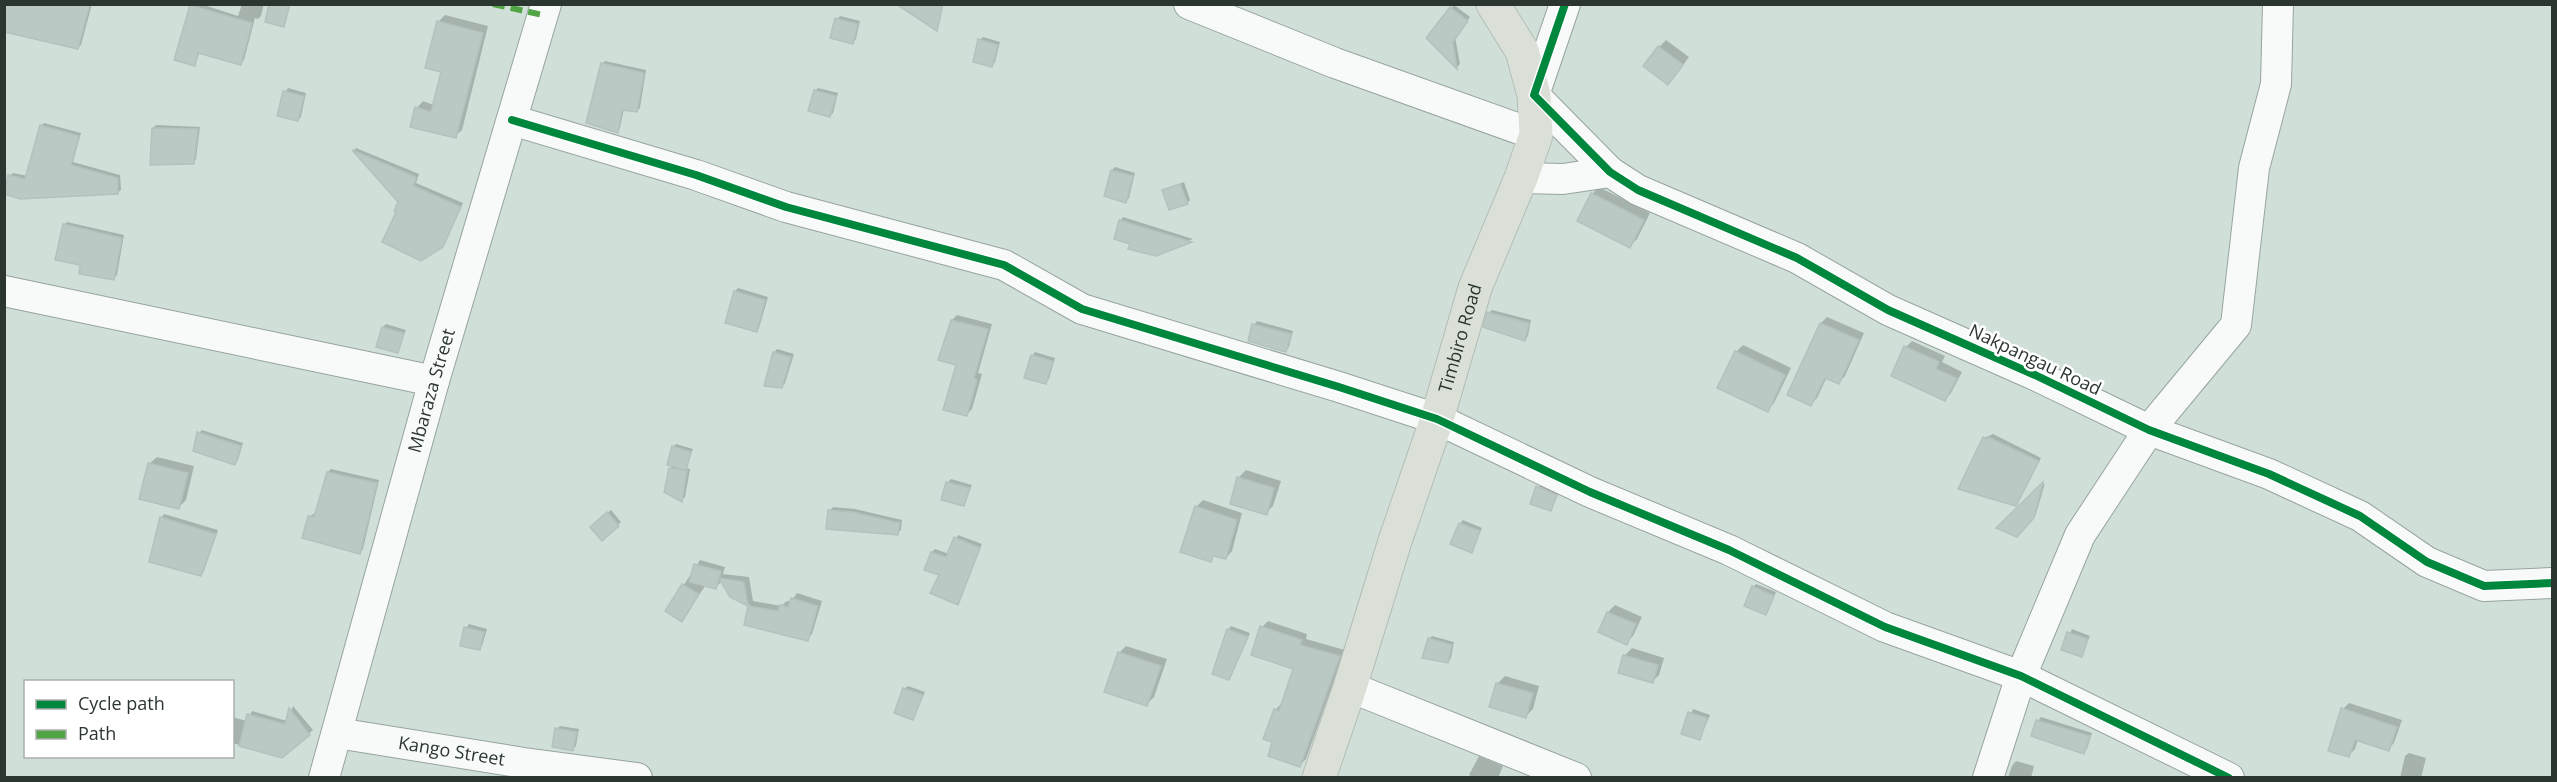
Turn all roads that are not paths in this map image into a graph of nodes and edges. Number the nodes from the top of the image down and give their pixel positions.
1 (546, 4) edge
2 (1189, 4) edge
3 (1493, 4) edge
4 (1565, 4) edge
5 (2278, 4) edge
6 (1534, 95) junction
7 (512, 120) junction
8 (1536, 135) junction
9 (1610, 172) junction
10 (1521, 178) junction
11 (4, 291) edge
12 (434, 381) junction
13 (1437, 419) junction
14 (2149, 430) junction
15 (2553, 583) edge
16 (2021, 676) junction
17 (1350, 687) junction
18 (337, 733) junction
19 (324, 777) edge
20 (637, 777) edge
21 (1319, 777) edge
22 (1576, 777) edge
23 (1988, 777) edge
24 (2229, 777) edge

1 - 7 street, Mbaraza Street
2 - 8 street
3 - 6 main road
4 - 6 street, Timbiro Road
5 - 14 street
6 - 8 main road, Timbiro Road
6 - 9 street, Nakpangau Road
7 - 12 street, Mbaraza Street
7 - 13 street
8 - 10 main road, Timbiro Road
9 - 10 street
9 - 14 street, Nakpangau Road
10 - 13 main road, Timbiro Road
11 - 12 street
12 - 18 street, Mbaraza Street
13 - 16 street
13 - 17 main road, Timbiro Road
14 - 15 street, Nakpangau Road
14 - 16 street
16 - 23 street
16 - 24 street
17 - 21 main road, Timbiro Road
17 - 22 street
18 - 19 street, Mbaraza Street
18 - 20 street, Kango Street

